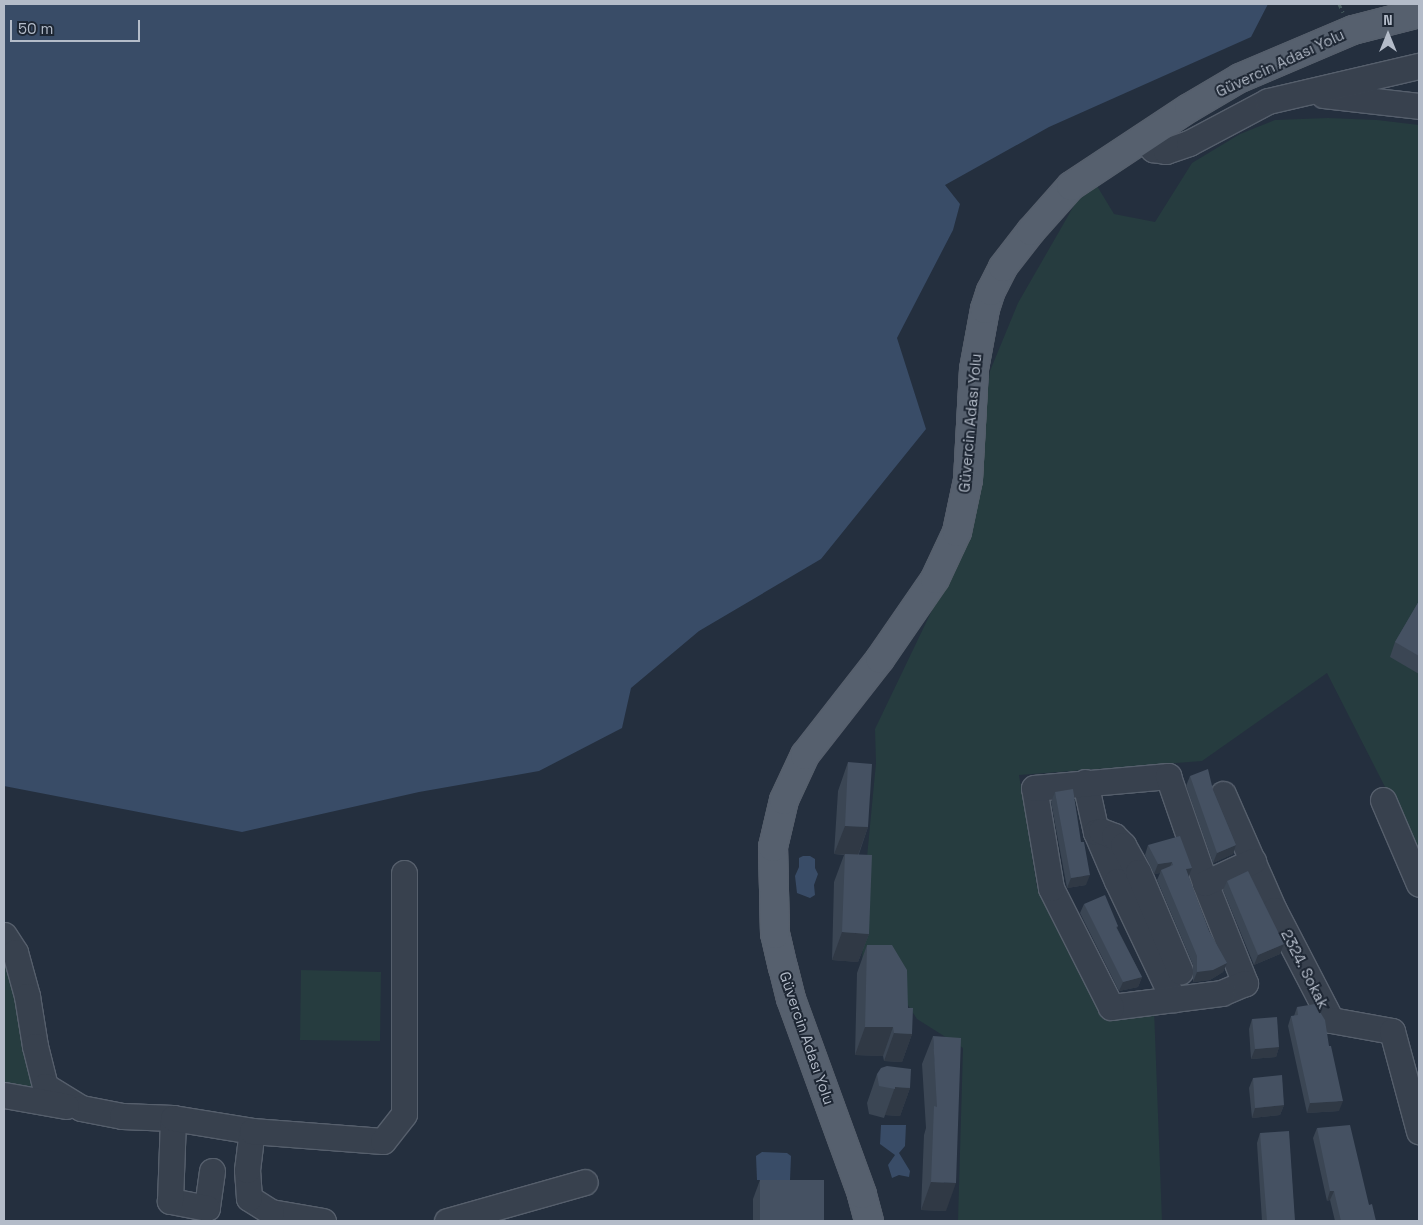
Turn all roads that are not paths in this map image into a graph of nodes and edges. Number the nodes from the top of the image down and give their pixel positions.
1 (1419, 13) edge
2 (1419, 66) edge
3 (1308, 93) junction
4 (1419, 106) edge
5 (1142, 138) junction
6 (1084, 782) junction
7 (1223, 794) dead end
8 (1383, 800) dead end
9 (1096, 832) junction
10 (1253, 862) junction
11 (404, 873) dead end
12 (1205, 883) junction
13 (1419, 884) edge
14 (4, 936) edge
15 (1180, 971) dead end
16 (1173, 1000) junction
17 (4, 1095) edge
18 (81, 1108) junction
19 (173, 1118) junction
20 (252, 1131) junction
21 (1419, 1131) edge
22 (212, 1172) dead end
23 (585, 1182) dead end
24 (323, 1221) edge
25 (447, 1221) edge
26 (868, 1221) edge

1 - 5 main road, Güvercin Adası Yolu
2 - 3 street
3 - 4 street
3 - 5 street
5 - 26 main road, Güvercin Adası Yolu
6 - 9 street
6 - 12 street
6 - 16 street
7 - 10 street, 2324. Sokak
8 - 13 street
9 - 15 street
9 - 16 street
10 - 12 street
10 - 21 street, 2324. Sokak
11 - 20 street
12 - 16 street
14 - 18 street
17 - 18 street
18 - 19 street
19 - 20 street
19 - 22 street
20 - 24 street
23 - 25 street

